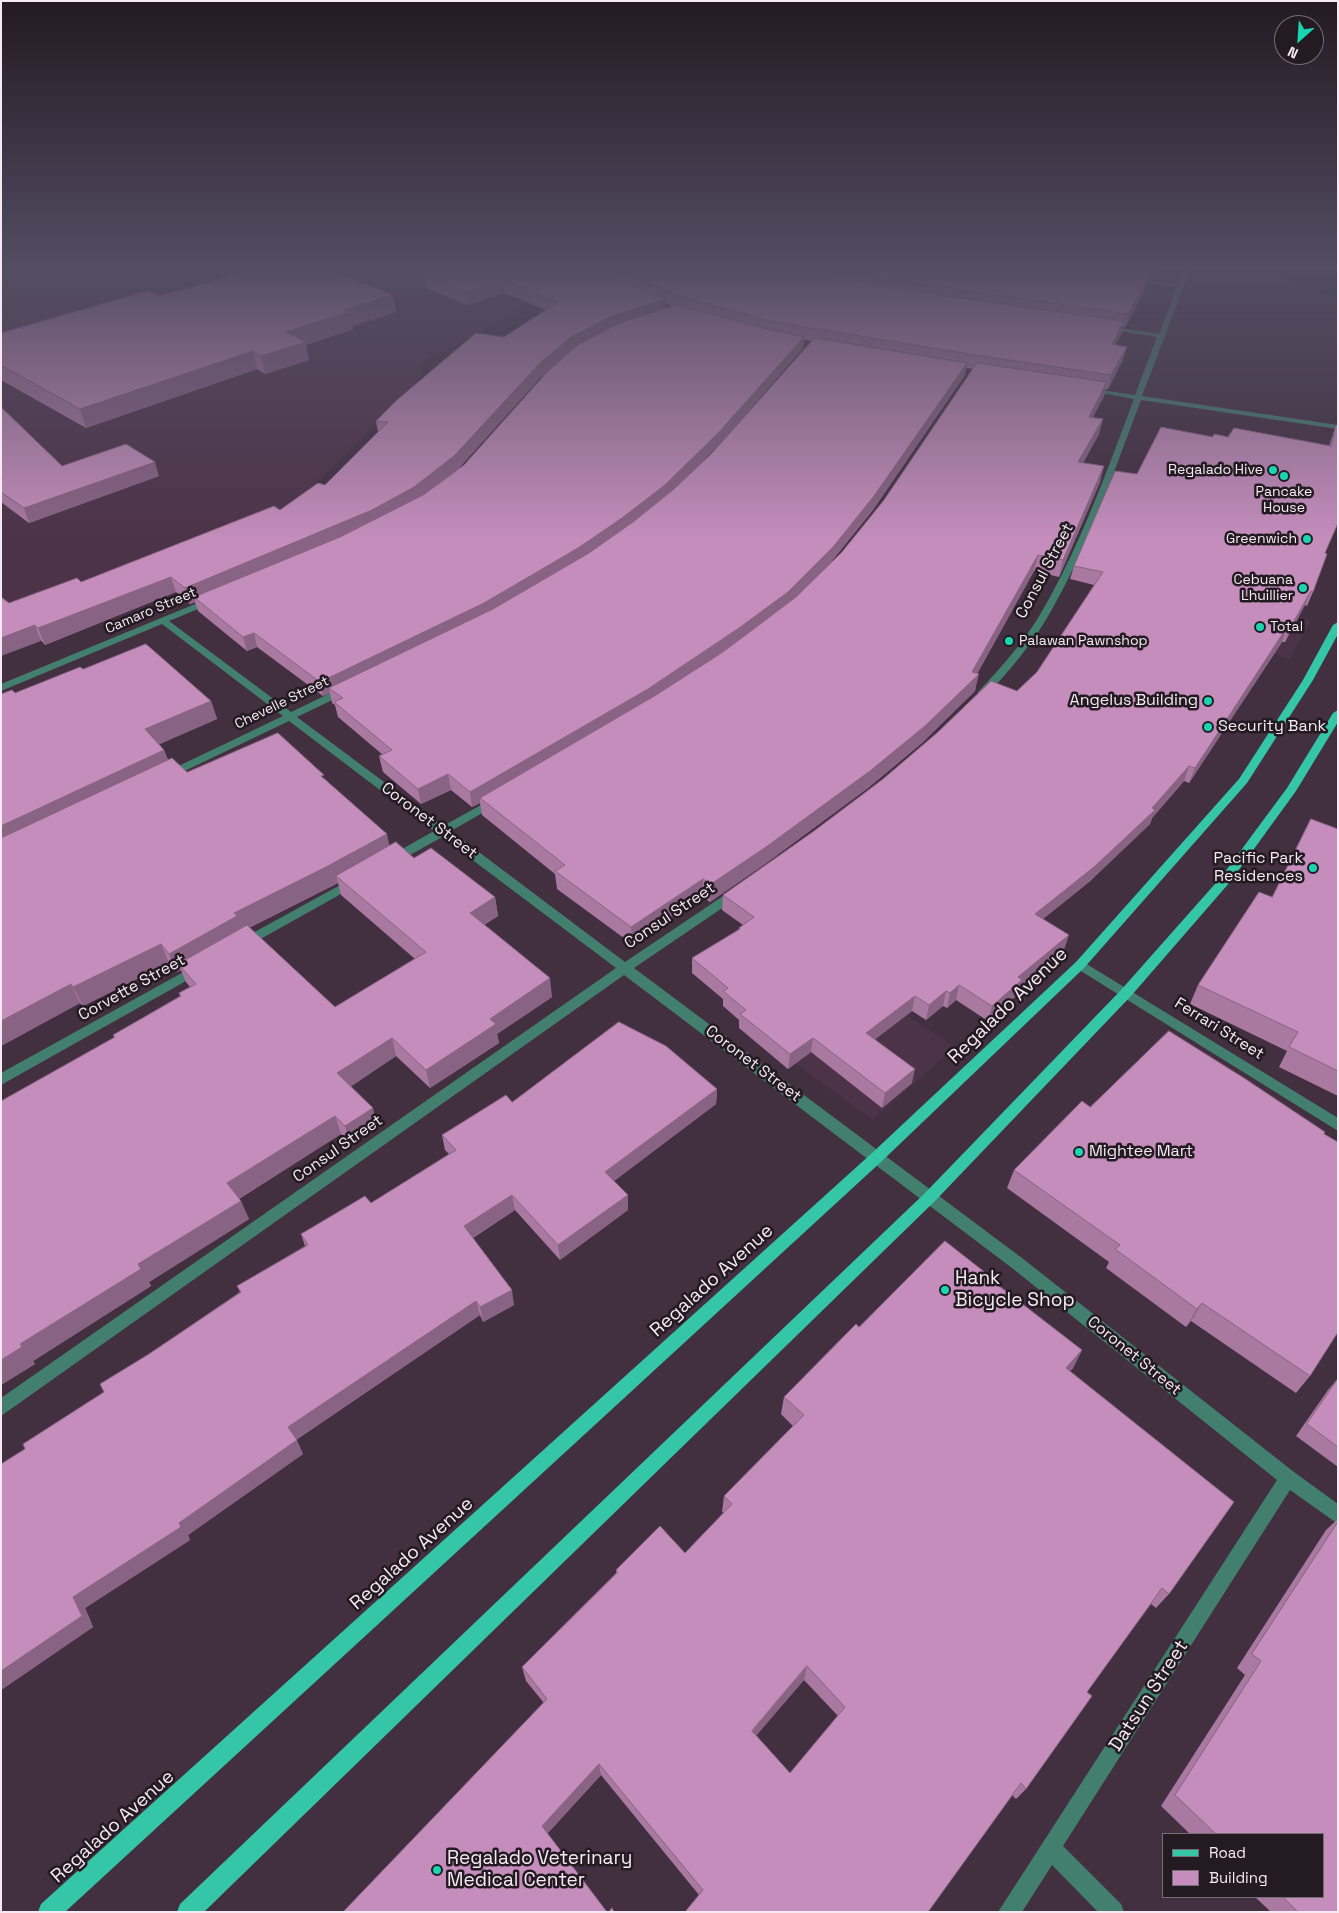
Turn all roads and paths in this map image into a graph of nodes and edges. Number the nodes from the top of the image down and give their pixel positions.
1 (1152, 359) edge
2 (1079, 389) edge
3 (1137, 398) junction
4 (1338, 427) edge
5 (225, 595) edge
6 (163, 621) junction
7 (1338, 625) edge
8 (354, 686) edge
9 (1, 688) edge
10 (975, 700) edge
11 (1338, 713) edge
12 (290, 716) junction
13 (158, 780) edge
14 (506, 795) edge
15 (443, 831) junction
16 (383, 865) edge
17 (366, 875) edge
18 (746, 886) edge
19 (236, 948) edge
20 (210, 963) edge
21 (1080, 965) junction
22 (625, 968) junction
23 (1126, 993) junction
24 (1, 1080) edge
25 (1338, 1124) edge
26 (877, 1157) junction
27 (930, 1197) junction
28 (1, 1408) edge
29 (1288, 1478) junction
30 (1338, 1515) edge
31 (1051, 1849) junction
32 (49, 1912) edge
33 (188, 1912) edge
34 (1009, 1912) edge
35 (1113, 1912) edge

1 - 3 street, Consul Street
2 - 3 street
3 - 4 street
3 - 10 street, Consul Street
5 - 6 street, Camaro Street
6 - 9 street, Camaro Street
6 - 12 street, Coronet Street
7 - 21 main road, Regalado Avenue
8 - 12 street, Chevelle Street
11 - 23 main road
12 - 13 street, Chevelle Street
12 - 15 street, Coronet Street
14 - 15 street
15 - 16 street
15 - 22 street, Coronet Street
17 - 19 street
18 - 22 street, Consul Street
20 - 24 street, Corvette Street
21 - 23 street, Ferrari Street
21 - 26 main road, Regalado Avenue
22 - 26 street, Coronet Street
22 - 28 street, Consul Street
23 - 25 street, Ferrari Street
23 - 27 main road
26 - 27 street, Coronet Street
26 - 32 main road, Regalado Avenue
27 - 29 street, Coronet Street
27 - 33 main road
29 - 30 street, Coronet Street
29 - 31 street, Datsun Street
31 - 34 street, Datsun Street
31 - 35 street

